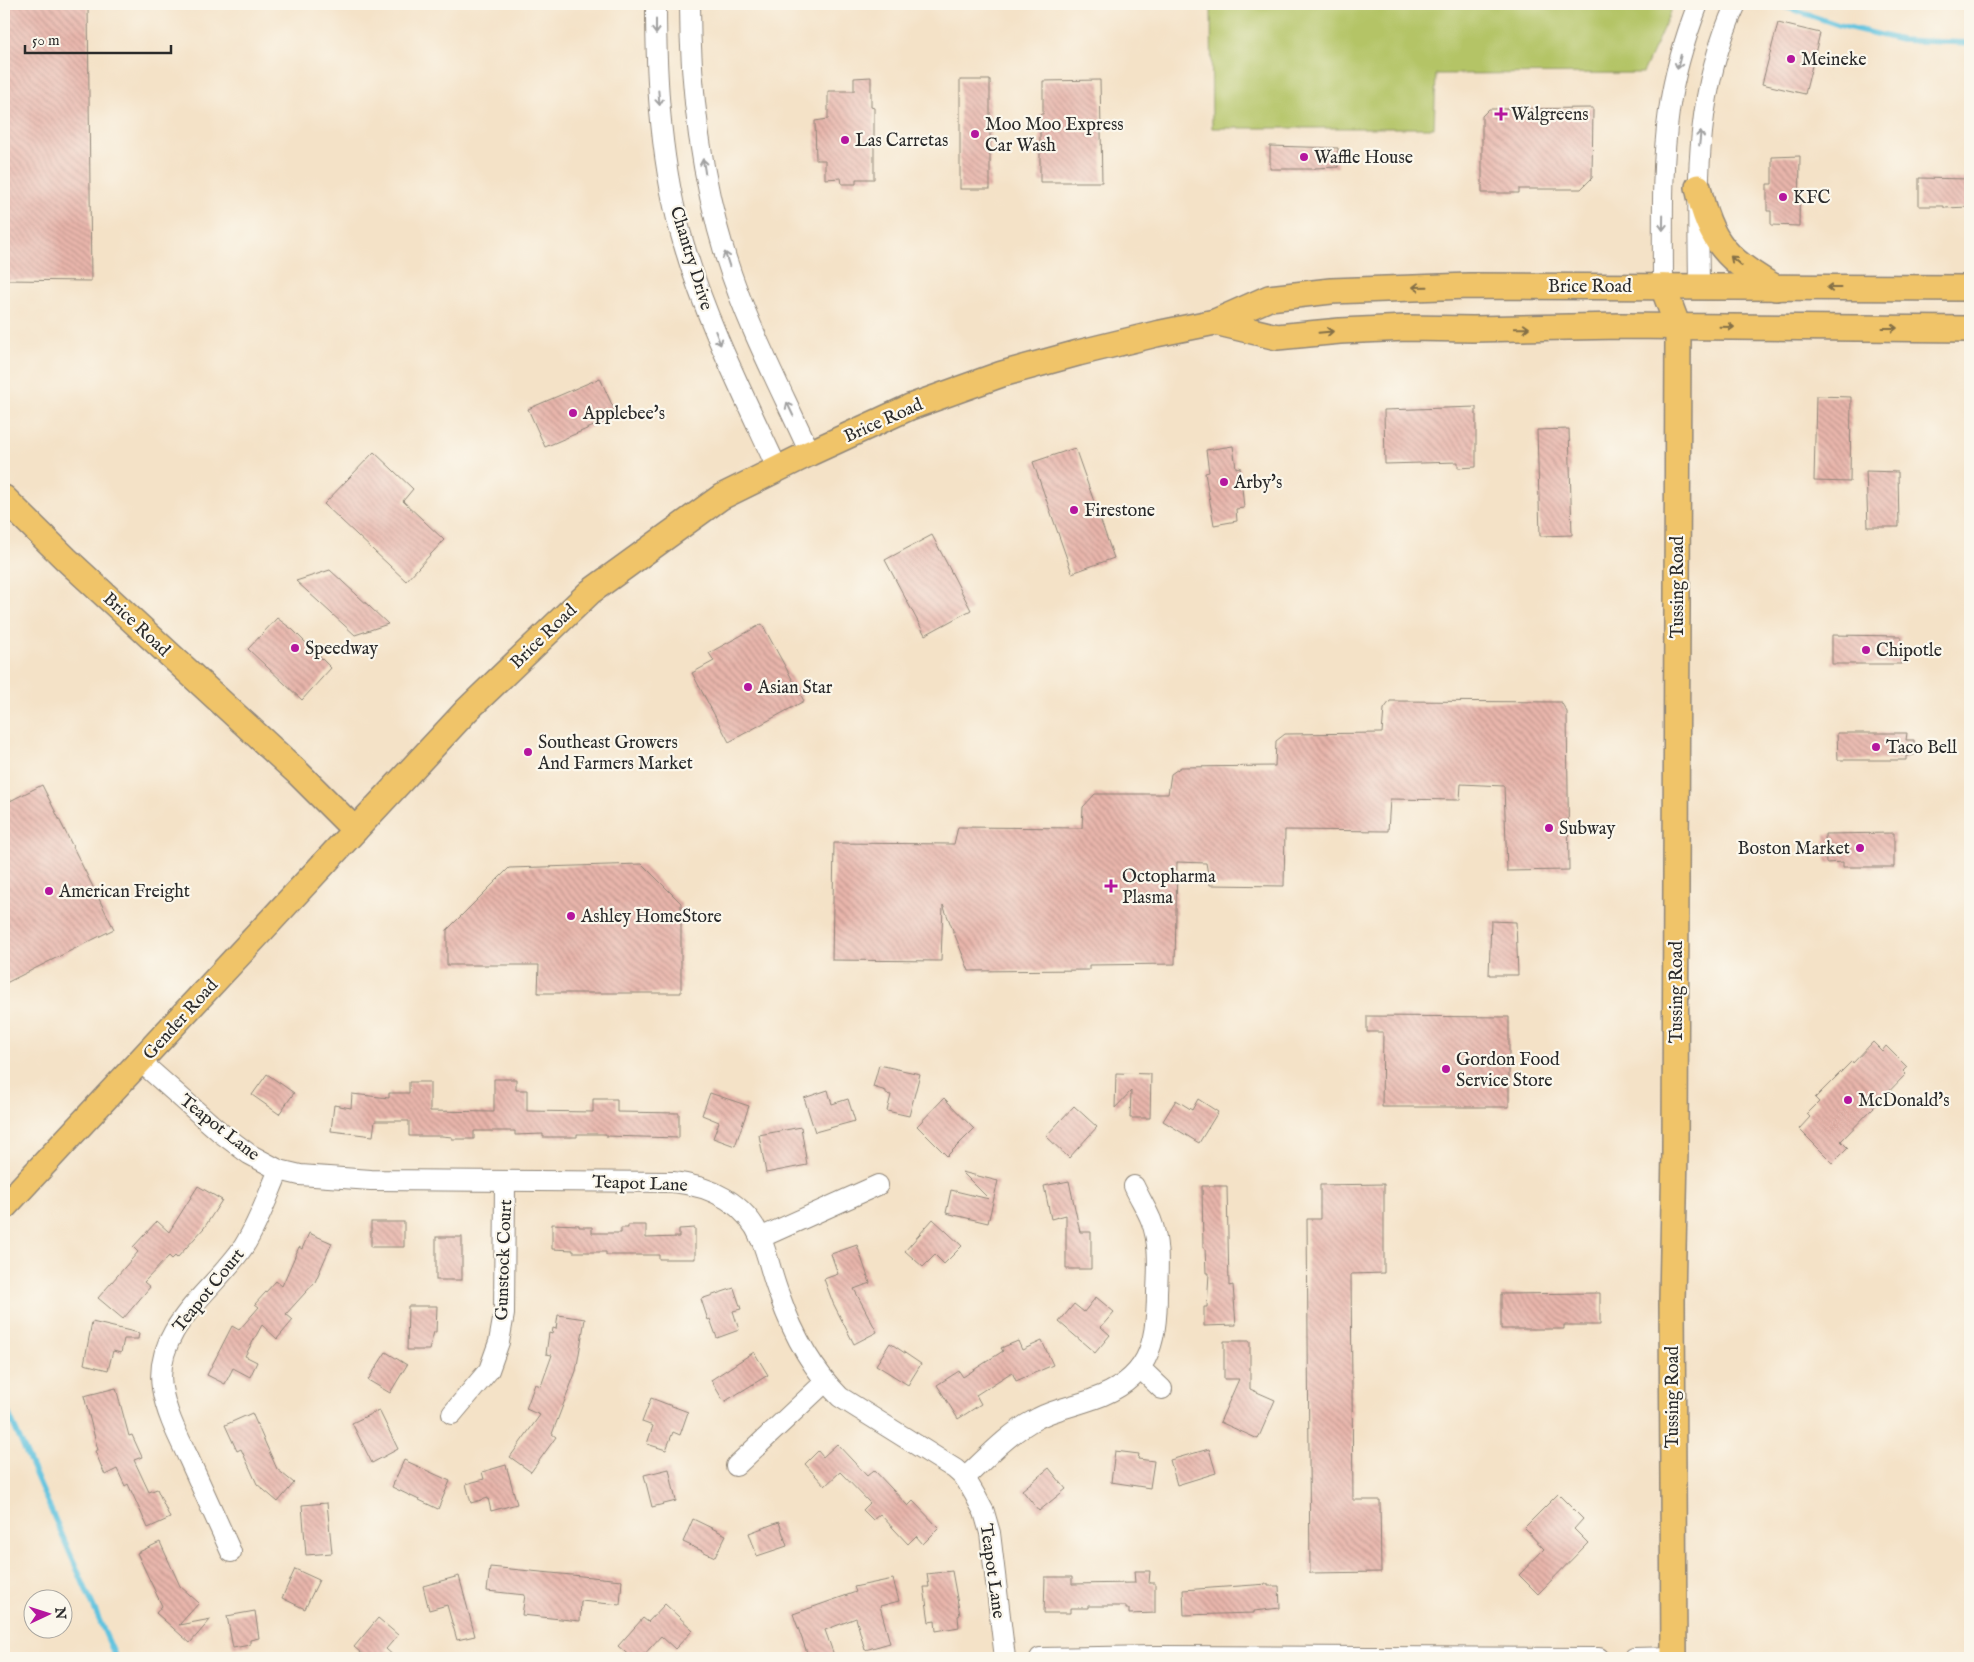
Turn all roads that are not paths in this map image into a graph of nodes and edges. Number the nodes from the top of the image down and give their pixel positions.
1 (656, 4) edge
2 (690, 4) edge
3 (1736, 4) edge
4 (1696, 10) edge
5 (1698, 187) junction
6 (1663, 286) junction
7 (1699, 286) junction
8 (1776, 288) junction
9 (1970, 288) edge
10 (1215, 322) junction
11 (1678, 327) junction
12 (1970, 329) edge
13 (810, 453) junction
14 (778, 470) junction
15 (4, 498) edge
16 (355, 830) junction
17 (141, 1062) junction
18 (278, 1170) junction
19 (505, 1181) junction
20 (878, 1185) dead end
21 (1134, 1186) dead end
22 (4, 1207) edge
23 (760, 1238) junction
24 (1140, 1368) junction
25 (825, 1382) junction
26 (1162, 1388) dead end
27 (452, 1414) dead end
28 (736, 1466) dead end
29 (965, 1478) junction
30 (231, 1552) dead end
31 (1157, 1657) edge
32 (1005, 1658) edge
33 (1040, 1658) edge
34 (1599, 1658) edge
35 (1634, 1658) edge
36 (1674, 1658) edge

1 -> 14 street, Chantry Drive
13 -> 2 street, Chantry Drive
5 -> 3 street
4 -> 6 street
5 - 7 street
8 -> 5 main road
6 - 7 main road, Brice Road
6 -> 10 main road, Brice Road
6 - 11 main road
7 - 8 main road, Brice Road
7 - 11 main road
9 -> 8 main road, Brice Road
10 -> 11 main road, Brice Road
10 - 13 main road, Brice Road
11 -> 12 main road, Brice Road
11 - 36 main road, Tussing Road
13 - 14 main road, Brice Road
14 - 16 main road, Brice Road
15 - 16 main road, Brice Road
16 - 17 main road, Gender Road
17 - 18 street, Teapot Lane
17 - 22 main road, Gender Road
18 - 19 street, Teapot Lane
18 - 30 street, Teapot Court
19 - 23 street, Teapot Lane
19 - 27 street, Gunstock Court
20 - 23 street
21 - 24 street
23 - 25 street, Teapot Lane
24 - 26 street
24 - 29 street
25 - 28 street
25 - 29 street, Teapot Lane
29 - 32 street, Teapot Lane
31 - 33 street
31 - 34 street
35 - 36 street

